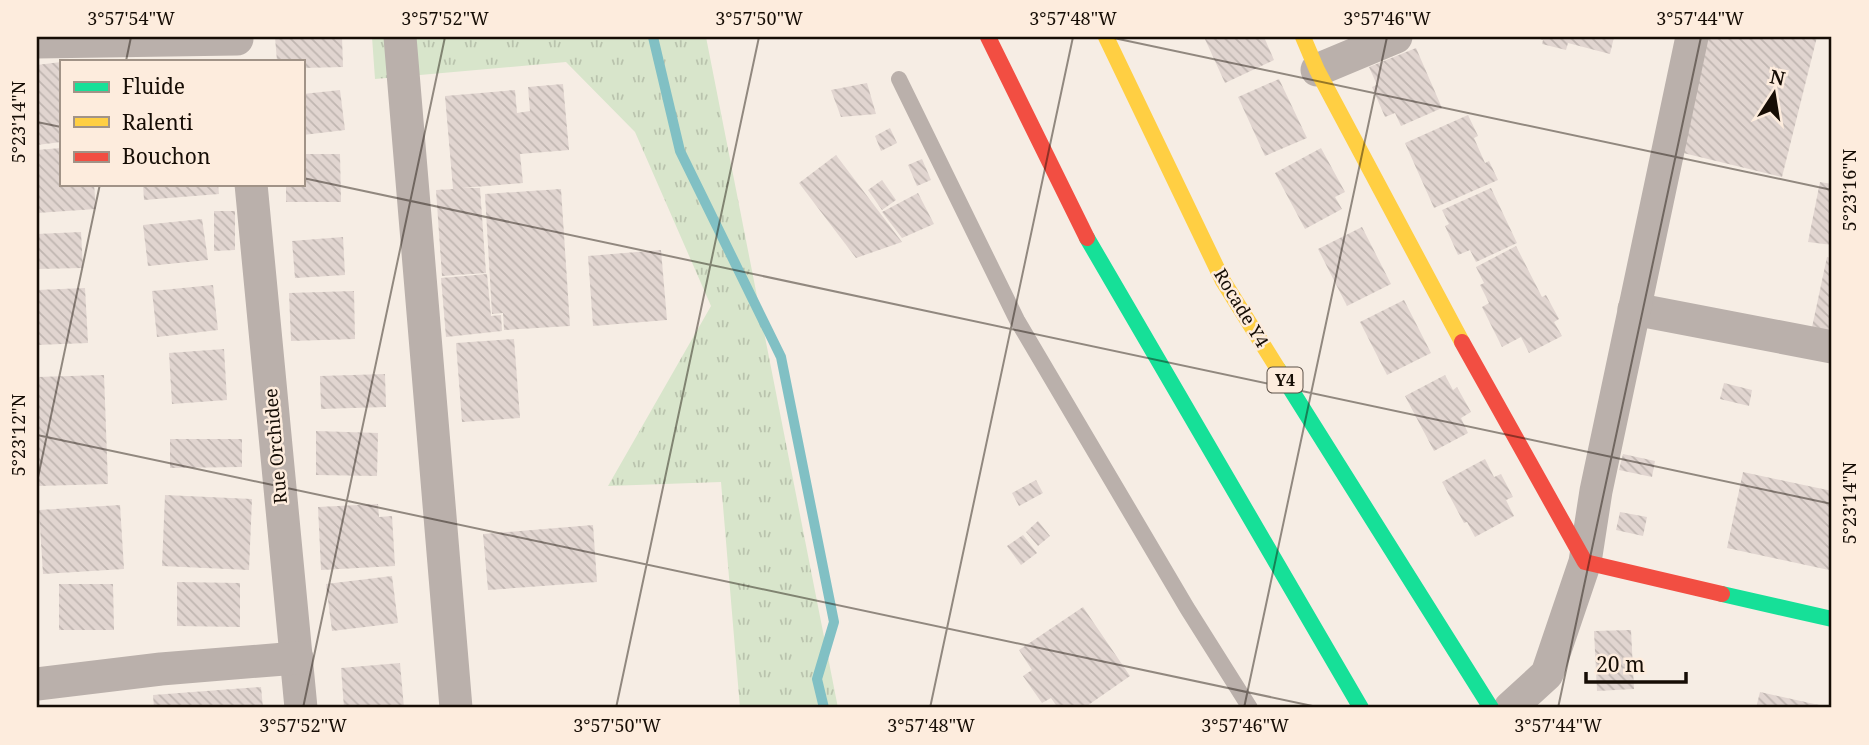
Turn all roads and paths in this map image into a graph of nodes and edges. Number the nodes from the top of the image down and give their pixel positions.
1 (400, 37) edge
2 (988, 37) edge
3 (1106, 37) edge
4 (1303, 37) edge
5 (1396, 37) edge
6 (1692, 37) edge
7 (37, 42) edge
8 (238, 46) edge
9 (1317, 69) junction
10 (899, 79) dead end
11 (251, 186) edge
12 (1634, 309) junction
13 (1832, 347) edge
14 (1585, 562) junction
15 (1832, 619) edge
16 (297, 658) junction
17 (37, 684) edge
18 (301, 708) edge
19 (456, 708) edge
20 (1250, 708) edge
21 (1361, 708) edge
22 (1490, 708) edge
23 (1510, 708) edge

1 - 19 street
2 - 21 main road
3 - 22 main road, Rocade Y4 / Y4
4 - 9 main road
5 - 9 street
6 - 12 street
7 - 8 street
9 - 14 main road
10 - 20 lane
11 - 16 street, Rue Orchidee
12 - 13 street
12 - 14 street
14 - 15 main road
14 - 23 street
16 - 17 street
16 - 18 street, Rue Orchidee

